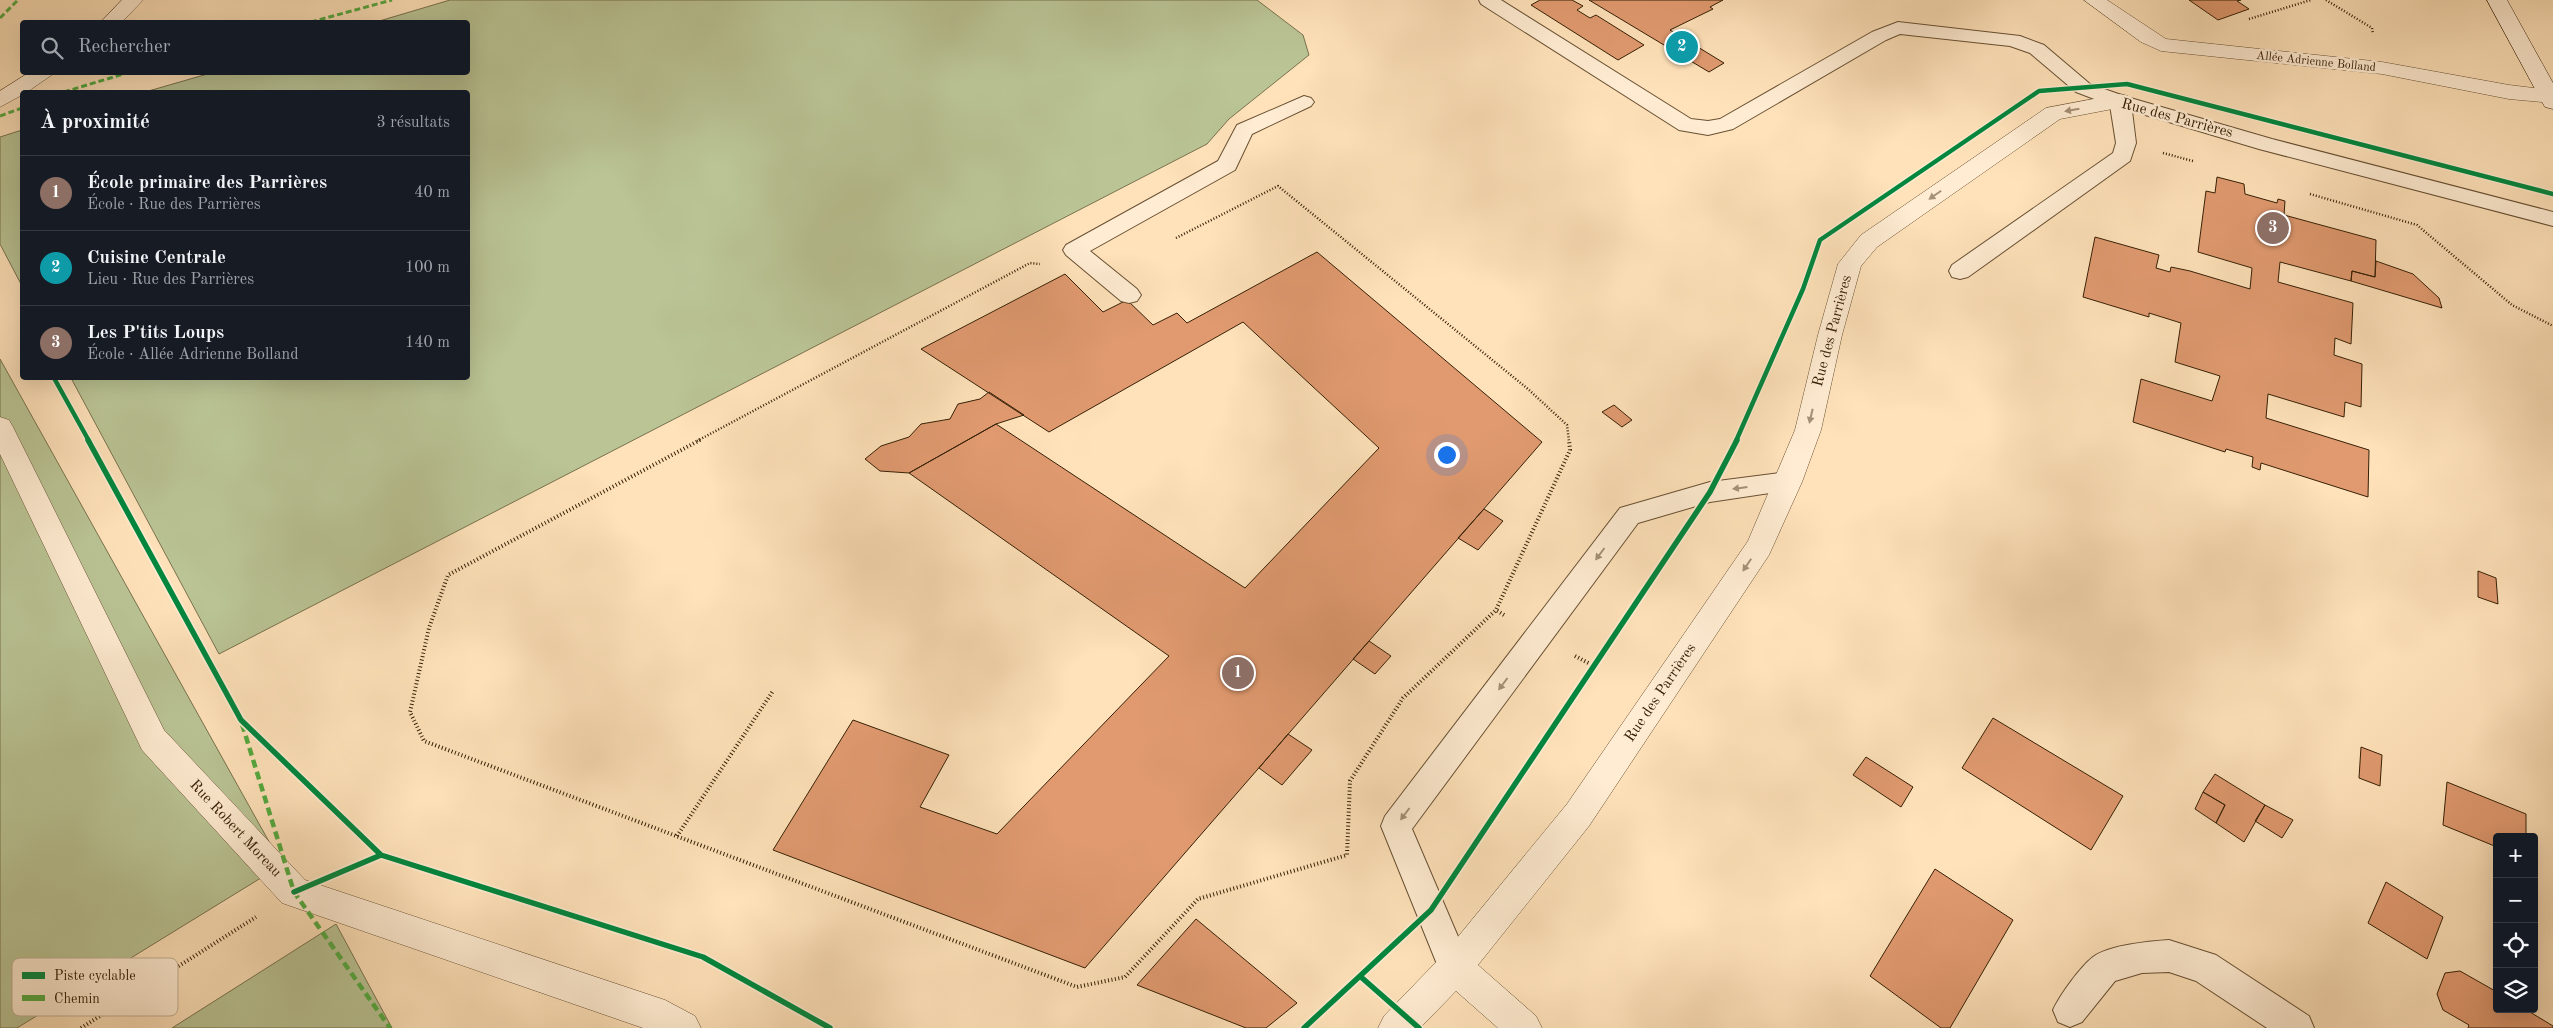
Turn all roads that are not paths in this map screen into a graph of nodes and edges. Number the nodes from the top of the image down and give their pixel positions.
1 (133, 0) edge
2 (1488, 0) edge
3 (2094, 0) edge
4 (2497, 0) edge
5 (113, 20) edge
6 (41, 75) edge
7 (2551, 99) edge
8 (0, 100) edge
9 (2120, 101) junction
10 (1304, 102) dead end
11 (2553, 219) edge
12 (1960, 272) dead end
13 (1129, 295) dead end
14 (0, 428) edge
15 (1788, 482) junction
16 (1455, 966) junction
17 (2070, 1010) dead end
18 (683, 1028) edge
19 (1396, 1028) edge
20 (1524, 1028) edge
21 (2296, 1028) edge

1 - 5 street
2 - 9 lane
3 - 7 street, Allée Adrienne Bolland
4 - 7 street
6 - 8 street
9 - 11 lane, Rue des Parrières
9 - 12 lane
9 -> 15 street, Rue des Parrières
10 - 13 lane
14 - 18 street, Rue Robert Moreau
15 -> 16 street, Rue des Parrières
15 -> 16 lane
16 - 19 street
16 - 20 street
17 - 21 lane

